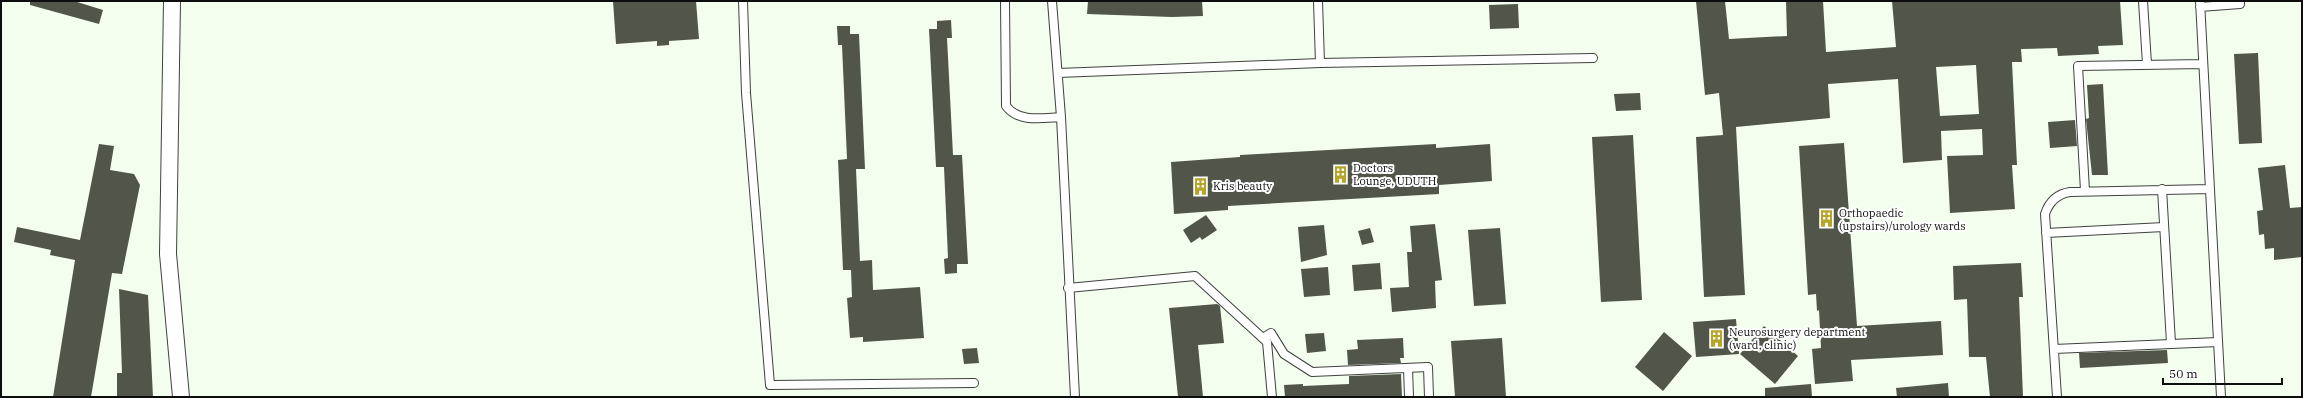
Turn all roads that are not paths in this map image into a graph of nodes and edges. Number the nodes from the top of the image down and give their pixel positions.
1 (172, 1) edge
2 (743, 1) edge
3 (1006, 1) edge
4 (1052, 1) edge
5 (1318, 1) edge
6 (2143, 1) edge
7 (2240, 1) edge
8 (2200, 4) edge
9 (1593, 58) dead end
10 (1320, 63) junction
11 (2147, 64) junction
12 (2203, 64) junction
13 (1058, 73) junction
14 (1060, 117) junction
15 (2162, 189) junction
16 (2210, 189) junction
17 (2085, 191) junction
18 (2164, 227) junction
19 (2046, 233) junction
20 (1068, 288) junction
21 (1263, 338) junction
22 (2218, 342) junction
23 (2171, 343) junction
24 (2054, 349) junction
25 (1408, 368) junction
26 (974, 383) dead end
27 (181, 397) edge
28 (1075, 397) edge
29 (1272, 397) edge
30 (1409, 397) edge
31 (1429, 397) edge
32 (2057, 397) edge
33 (2221, 397) edge

1 - 27 street
2 - 26 lane
3 - 14 lane
4 - 13 lane
5 - 10 lane
6 - 11 lane
7 - 8 lane
8 - 12 lane
9 - 10 lane
10 - 13 lane
11 - 12 lane
11 - 17 lane
12 - 16 lane
13 - 14 lane
14 - 20 lane
15 - 16 lane
15 - 17 lane
15 - 18 lane
16 - 22 lane
17 - 19 lane
18 - 19 lane
18 - 23 lane
19 - 24 lane
20 - 21 lane
20 - 28 lane
21 - 25 lane
21 - 29 lane
22 - 23 lane
22 - 33 lane
23 - 24 lane
24 - 32 lane
25 - 30 lane
25 - 31 lane

